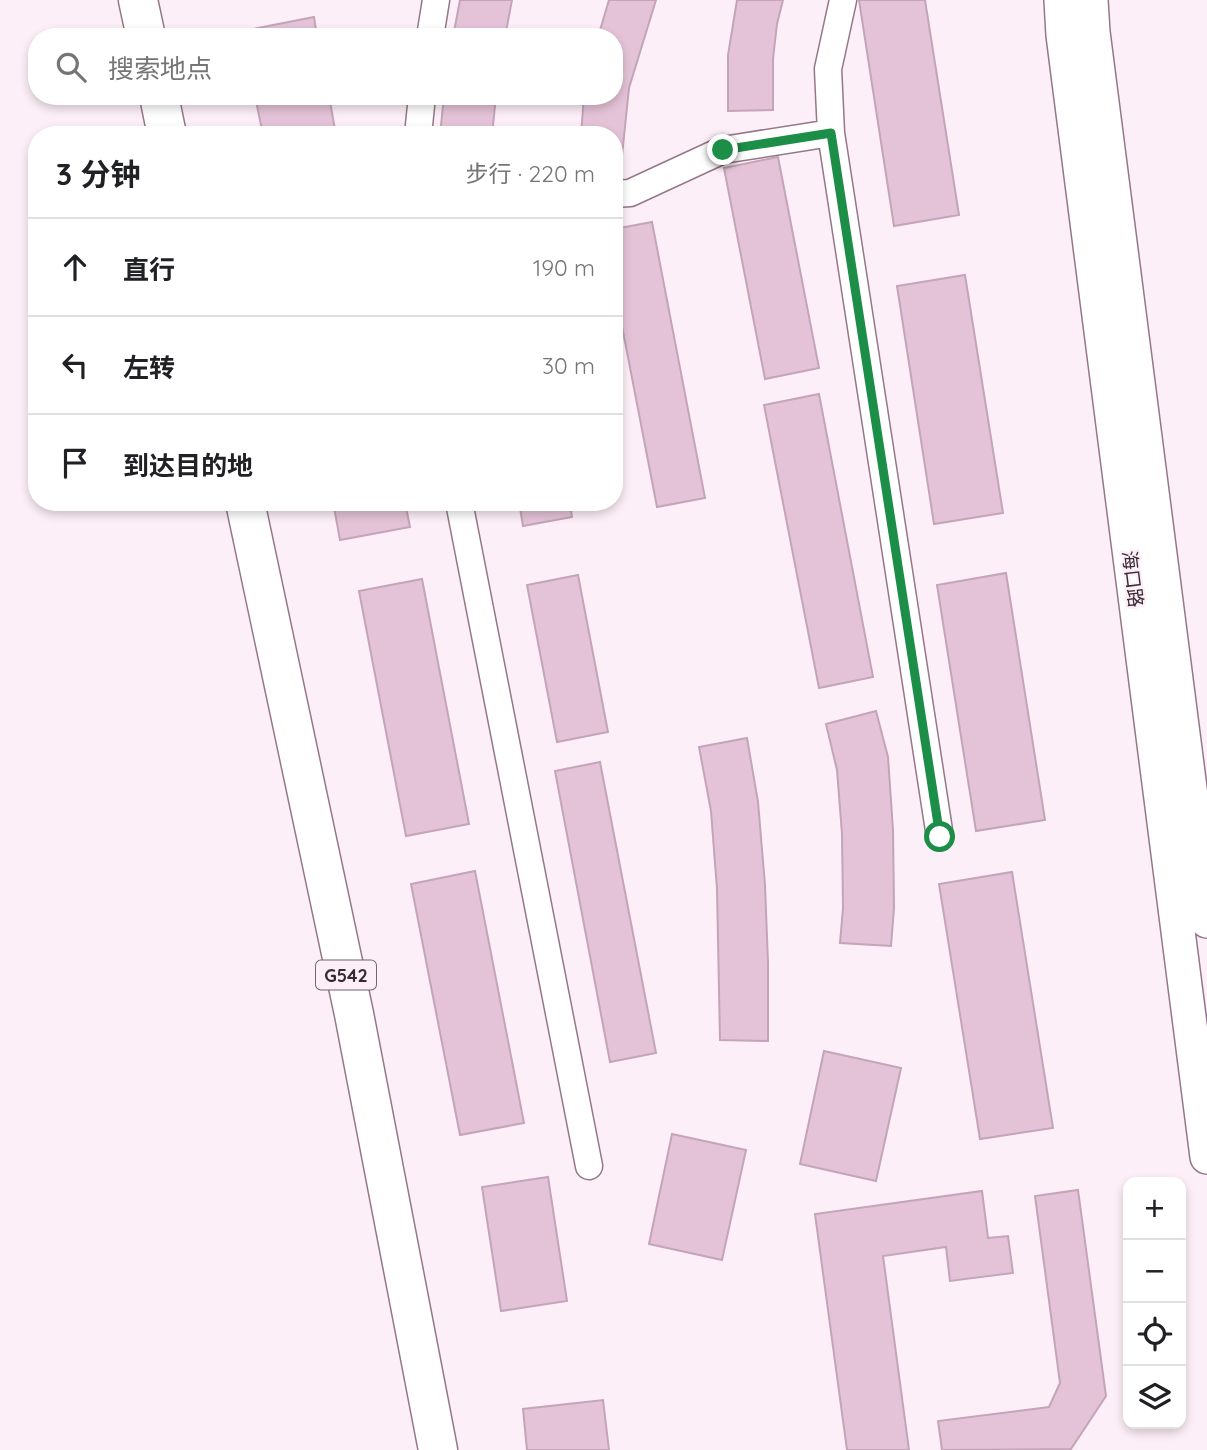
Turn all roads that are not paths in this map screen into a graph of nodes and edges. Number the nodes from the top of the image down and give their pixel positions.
1 (138, 0) edge
2 (436, 0) edge
3 (843, 0) edge
4 (1061, 0) edge
5 (1091, 0) edge
6 (144, 28) edge
7 (431, 28) edge
8 (161, 105) edge
9 (421, 105) edge
10 (165, 126) edge
11 (419, 126) edge
12 (831, 133) junction
13 (623, 193) edge
14 (247, 511) edge
15 (461, 511) edge
16 (940, 837) dead end
17 (1207, 921) edge
18 (1207, 1157) edge
19 (589, 1166) dead end
20 (438, 1450) edge

1 - 6 highway
2 - 7 street
3 - 12 street
4 - 18 main road, 海口路
5 - 17 main road, 海口路
8 - 10 highway
9 - 11 street
12 - 13 street
12 - 16 street
14 - 20 highway, G542
15 - 19 street

